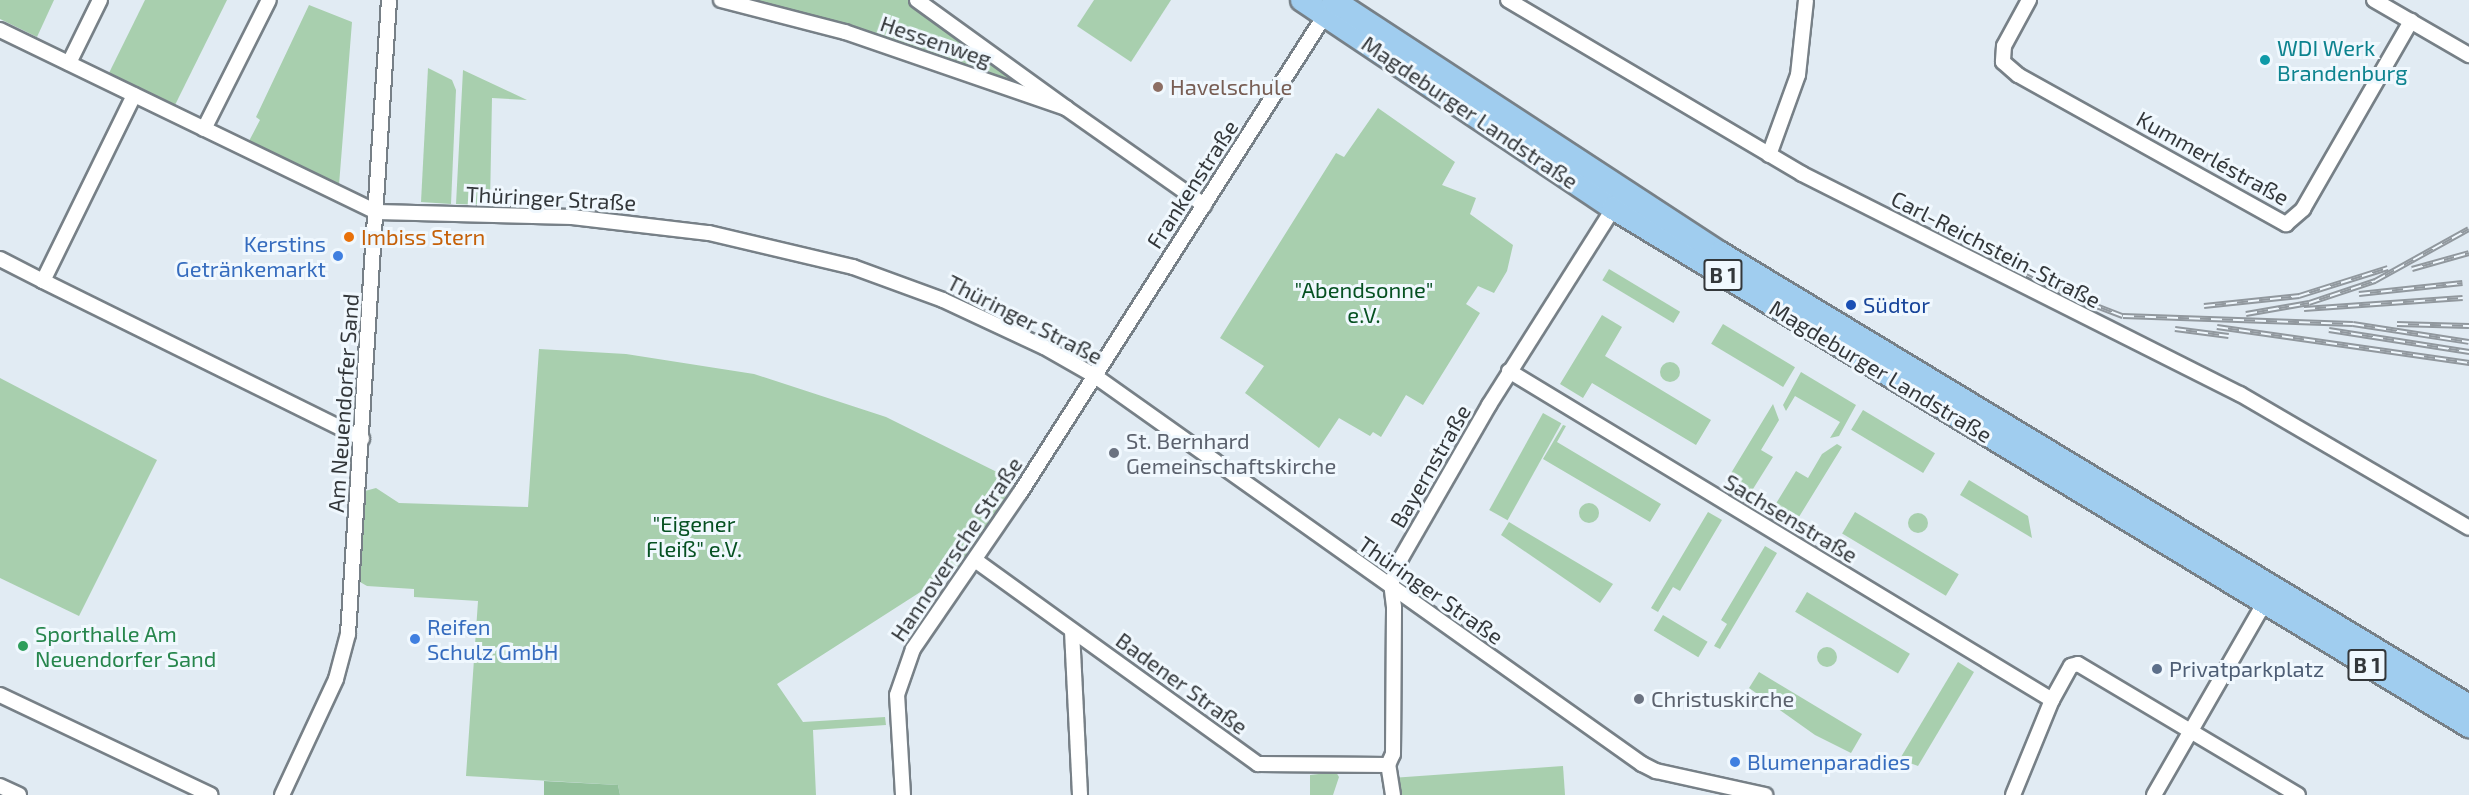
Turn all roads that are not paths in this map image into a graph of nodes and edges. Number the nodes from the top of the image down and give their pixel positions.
1 (100, 0) edge
2 (269, 0) edge
3 (389, 0) edge
4 (721, 0) edge
5 (917, 0) edge
6 (1302, 0) edge
7 (1508, 0) edge
8 (1806, 0) edge
9 (2029, 0) edge
10 (2374, 0) edge
11 (1329, 8) edge
12 (2411, 21) junction
13 (0, 30) edge
14 (2469, 55) edge
15 (69, 63) junction
16 (134, 94) junction
17 (1066, 108) junction
18 (204, 129) junction
19 (1769, 155) junction
20 (1618, 200) junction
21 (1204, 205) junction
22 (377, 212) junction
23 (0, 259) edge
24 (44, 281) junction
25 (1509, 371) junction
26 (1095, 376) junction
27 (362, 439) junction
28 (2469, 528) edge
29 (975, 560) junction
30 (1393, 590) junction
31 (2270, 595) junction
32 (1072, 632) junction
33 (0, 694) edge
34 (2052, 700) junction
35 (2469, 706) edge
36 (2469, 726) edge
37 (2189, 729) junction
38 (1388, 765) junction
39 (0, 786) edge
40 (19, 795) edge
41 (212, 795) edge
42 (282, 795) edge
43 (903, 795) edge
44 (1080, 795) edge
45 (1393, 795) edge
46 (1765, 795) edge
47 (2013, 795) edge
48 (2154, 795) edge
49 (2298, 795) edge

1 - 15 street
2 - 18 street
3 - 22 street, Am Neuendorfer Sand
4 - 17 street, Hessenweg
5 - 17 street, Hessenweg
6 - 11 main road, Magdeburger Landstraße / B 1
7 - 19 street, Carl-Reichstein-Straße
8 - 19 street
9 - 12 street, Kummerléstraße
10 - 12 street
11 - 20 main road, Magdeburger Landstraße / B 1
11 - 21 street, Frankenstraße
12 - 14 street
13 - 15 street, Thüringer Straße
15 - 16 street, Thüringer Straße
16 - 18 street, Thüringer Straße
16 - 24 street
17 - 21 street, Hessenweg
18 - 22 street, Thüringer Straße
19 - 28 street, Carl-Reichstein-Straße
20 - 25 street, Bayernstraße
20 - 31 main road, Magdeburger Landstraße / B 1
21 - 26 street, Frankenstraße
22 - 26 street, Thüringer Straße
22 - 27 street, Am Neuendorfer Sand
23 - 24 street
24 - 27 street
25 - 30 street, Bayernstraße
25 - 34 street, Sachsenstraße
26 - 29 street, Hannoversche Straße
26 - 30 street, Thüringer Straße
27 - 42 street, Am Neuendorfer Sand
29 - 32 street, Badener Straße
29 - 43 street, Hannoversche Straße
30 - 38 street, Bayernstraße
30 - 46 street, Thüringer Straße
31 - 35 main road, Magdeburger Landstraße / B 1
31 - 36 main road, Magdeburger Landstraße / B 1
31 - 37 street
32 - 38 street, Badener Straße
32 - 44 street
33 - 41 street
34 - 37 street
34 - 47 street
37 - 48 street
37 - 49 street
38 - 45 street, Bayernstraße
39 - 40 street

